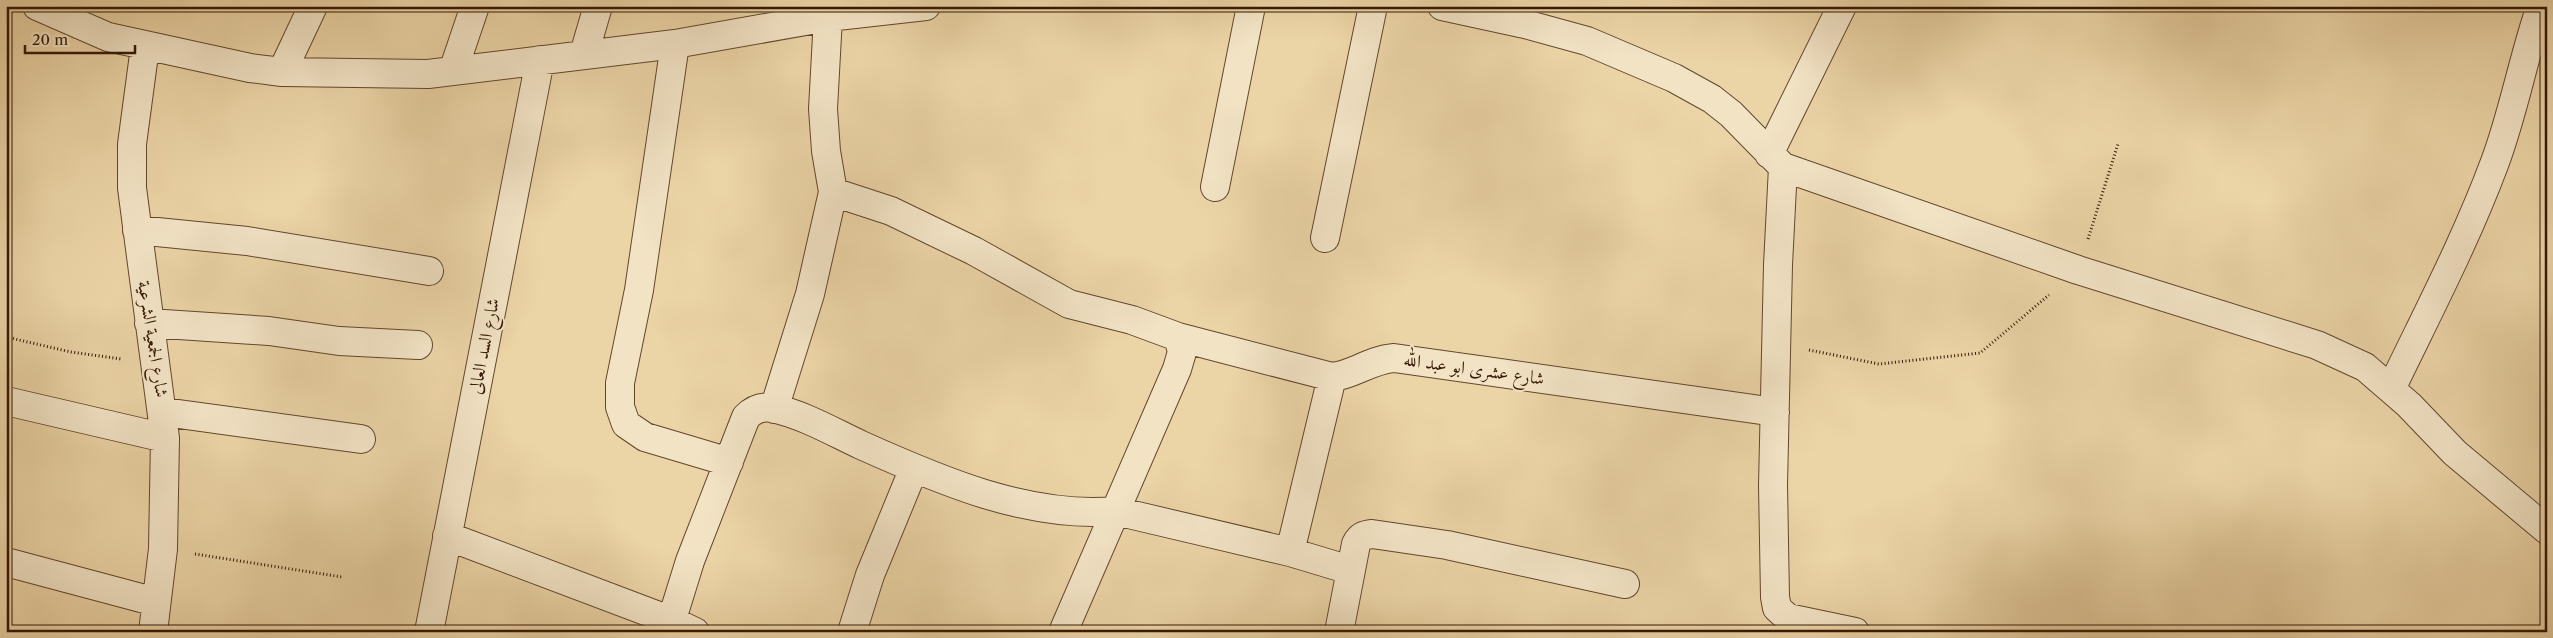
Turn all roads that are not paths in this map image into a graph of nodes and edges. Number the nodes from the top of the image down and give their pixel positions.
1 (37, 6) edge
2 (313, 6) edge
3 (475, 6) edge
4 (598, 6) edge
5 (926, 6) edge
6 (1251, 6) edge
7 (1373, 6) edge
8 (1442, 6) edge
9 (1842, 6) edge
10 (2541, 6) edge
11 (1529, 15) edge
12 (828, 17) junction
13 (675, 44) junction
14 (145, 47) junction
15 (584, 54) junction
16 (540, 60) junction
17 (453, 71) junction
18 (282, 72) junction
19 (1776, 160) junction
20 (1215, 187) dead end
21 (834, 192) junction
22 (138, 230) junction
23 (1325, 238) dead end
24 (429, 271) dead end
25 (149, 323) junction
26 (1178, 337) junction
27 (418, 345) dead end
28 (1332, 377) junction
29 (2391, 389) junction
30 (6, 401) edge
31 (774, 408) junction
32 (1775, 412) junction
33 (165, 425) junction
34 (361, 439) dead end
35 (729, 462) junction
36 (914, 468) junction
37 (1116, 511) junction
38 (2547, 530) edge
39 (447, 536) junction
40 (1290, 552) junction
41 (6, 562) edge
42 (1350, 570) junction
43 (1625, 584) dead end
44 (156, 602) junction
45 (678, 628) edge
46 (153, 632) edge
47 (429, 632) edge
48 (852, 632) edge
49 (1063, 632) edge
50 (1339, 632) edge
51 (1855, 632) edge

1 - 14 street
2 - 18 street
3 - 17 street
4 - 15 street
5 - 12 street
6 - 20 street
7 - 23 street
8 - 11 street
9 - 19 street
10 - 29 street
11 - 19 street
12 - 13 street
12 - 21 street
13 - 15 street
13 - 35 street
14 - 18 street
14 - 22 street, شارع الجمعية الشرعية
15 - 16 street
16 - 17 street
16 - 39 street, شارع السد العالى
17 - 18 street
19 - 29 street
19 - 32 street
21 - 26 street
21 - 31 street
22 - 24 street
22 - 25 street, شارع الجمعية الشرعية
25 - 27 street
25 - 33 street, شارع الجمعية الشرعية
26 - 28 street
26 - 37 street
28 - 32 street, شارع عشرى ابو عبد الله
28 - 40 street
29 - 38 street
30 - 33 street
31 - 35 street
31 - 36 street
32 - 51 street
33 - 34 street
33 - 44 street, شارع الجمعية الشرعية
35 - 45 street
36 - 37 street
36 - 48 street
37 - 40 street
37 - 49 street
39 - 45 street
39 - 47 street, شارع السد العالى
40 - 42 street
41 - 44 street
42 - 43 street
42 - 50 street
44 - 46 street, شارع الجمعية الشرعية

